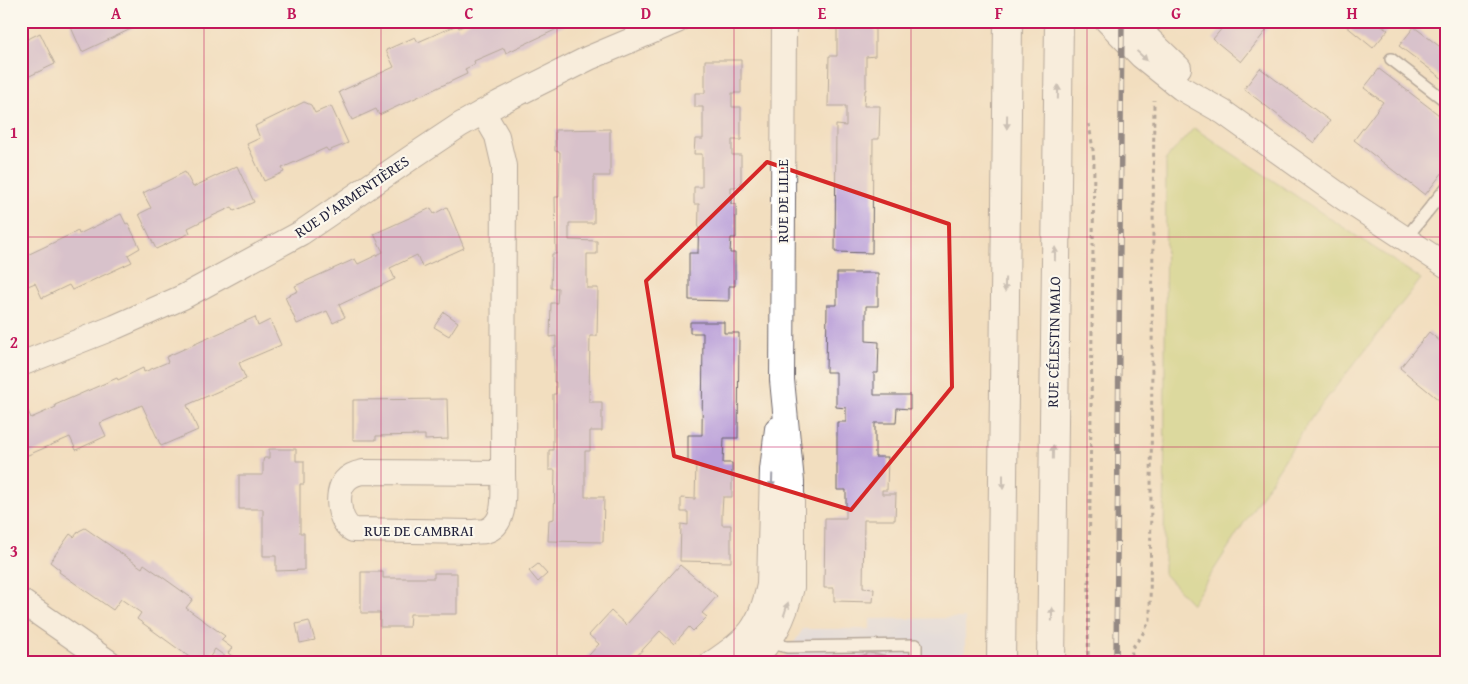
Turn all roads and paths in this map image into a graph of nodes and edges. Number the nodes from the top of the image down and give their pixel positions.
1 (677, 21) edge
2 (784, 21) edge
3 (1008, 21) edge
4 (1059, 21) edge
5 (1107, 21) edge
6 (1144, 26) edge
7 (1391, 59) dead end
8 (1153, 66) junction
9 (1447, 102) edge
10 (483, 112) junction
11 (1223, 112) junction
12 (1088, 120) dead end
13 (1447, 187) edge
14 (1405, 239) junction
15 (1447, 266) edge
16 (21, 364) edge
17 (503, 473) junction
18 (21, 601) edge
19 (758, 639) junction
20 (110, 663) edge
21 (712, 663) edge
22 (750, 663) edge
23 (916, 663) edge
24 (1001, 663) edge
25 (1051, 663) edge
26 (1088, 663) edge
27 (1135, 663) edge

1 - 10 street, RUE D'ARMENTIÈRES
2 - 19 street, RUE DE LILLE
3 -> 24 main road
25 -> 4 main road, RUE CÉLESTIN MALO
5 -> 8 street
6 - 11 street
7 - 9 lane
8 - 11 street
8 - 27 path
10 - 16 street, RUE D'ARMENTIÈRES
10 - 17 street, RUE DE CAMBRAI
11 - 14 street
12 - 26 path
13 - 14 lane
14 - 15 street
17 - 17 street, RUE DE CAMBRAI
18 - 20 street
19 - 21 street, RUE DE LILLE
19 - 22 street, RUE DE LILLE
19 - 23 lane

